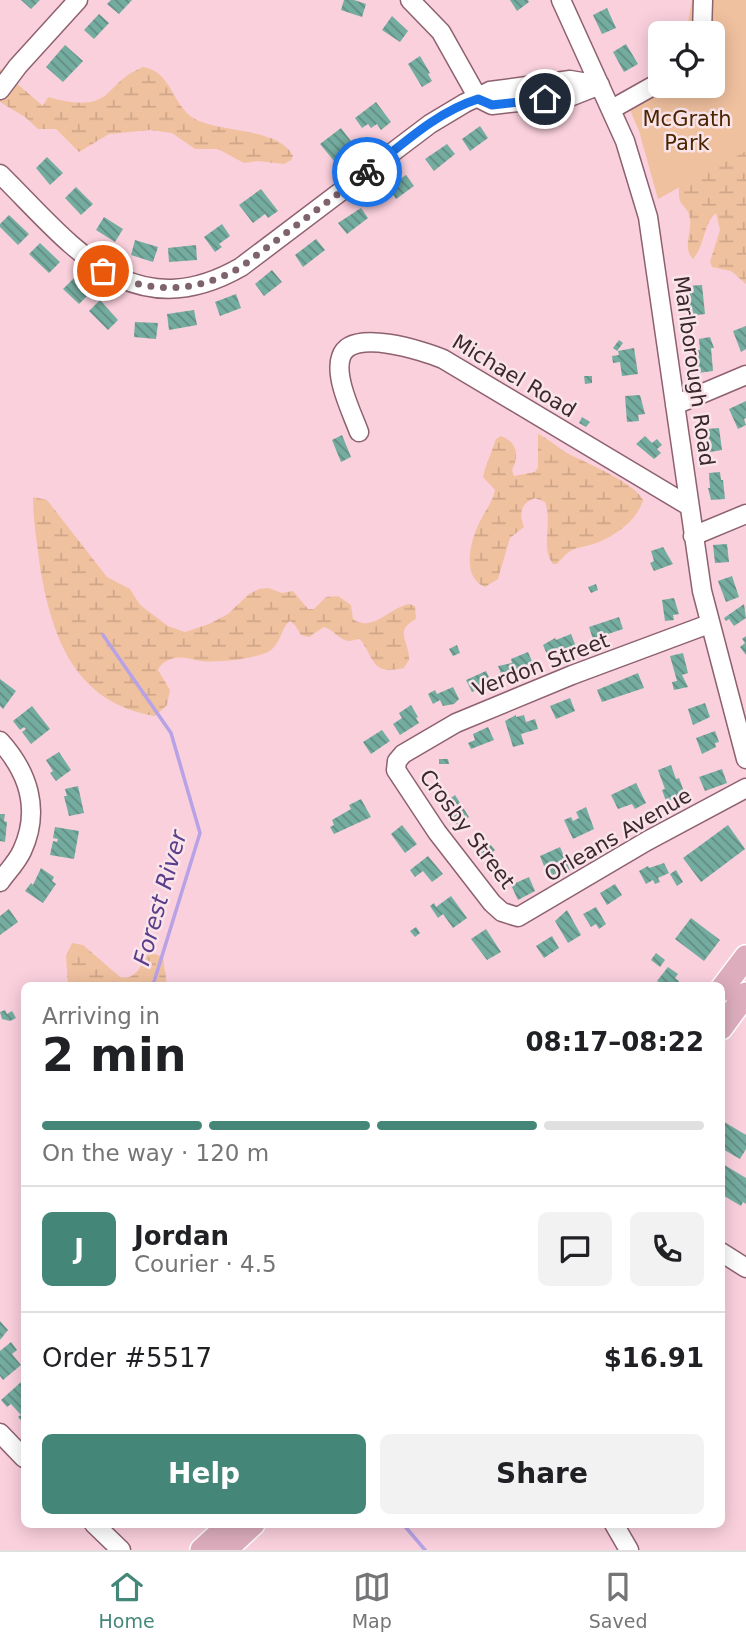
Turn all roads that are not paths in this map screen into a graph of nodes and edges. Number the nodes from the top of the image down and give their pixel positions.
1 (78, 0) edge
2 (410, 0) edge
3 (561, 0) edge
4 (703, 0) edge
5 (702, 21) edge
6 (600, 85) junction
7 (648, 89) edge
8 (0, 90) edge
9 (478, 99) junction
10 (612, 109) junction
11 (0, 174) edge
12 (746, 375) edge
13 (675, 405) junction
14 (359, 432) dead end
15 (689, 506) junction
16 (746, 514) edge
17 (693, 536) junction
18 (709, 624) junction
19 (0, 741) edge
20 (746, 759) edge
21 (397, 761) joint
22 (746, 788) edge
23 (0, 881) edge
24 (512, 916) joint
25 (746, 957) edge
26 (725, 985) edge
27 (746, 993) edge
28 (725, 1022) edge
29 (725, 1254) edge
30 (746, 1268) edge
31 (0, 1433) edge
32 (21, 1455) edge
33 (98, 1528) edge
34 (226, 1528) edge
35 (249, 1528) edge
36 (616, 1528) edge
37 (121, 1550) edge
38 (202, 1550) edge
39 (225, 1550) edge
40 (629, 1550) edge

1 - 8 street
2 - 9 street
3 - 6 street, Marlborough Road
4 - 5 street
6 - 9 street
6 - 10 street, Marlborough Road
7 - 10 street
9 - 11 street
10 - 13 street, Marlborough Road
12 - 13 street
13 - 15 street, Marlborough Road
14 - 15 street, Michael Road
15 - 17 street, Marlborough Road
16 - 17 street
17 - 18 street, Marlborough Road
18 - 20 street, Marlborough Road
18 - 21 street, Verdon Street
19 - 23 street
21 - 24 street, Crosby Street
22 - 24 street, Orleans Avenue
25 - 26 main road
27 - 28 main road
29 - 30 street
31 - 32 street
33 - 37 street
34 - 38 main road
35 - 39 main road
36 - 40 street

